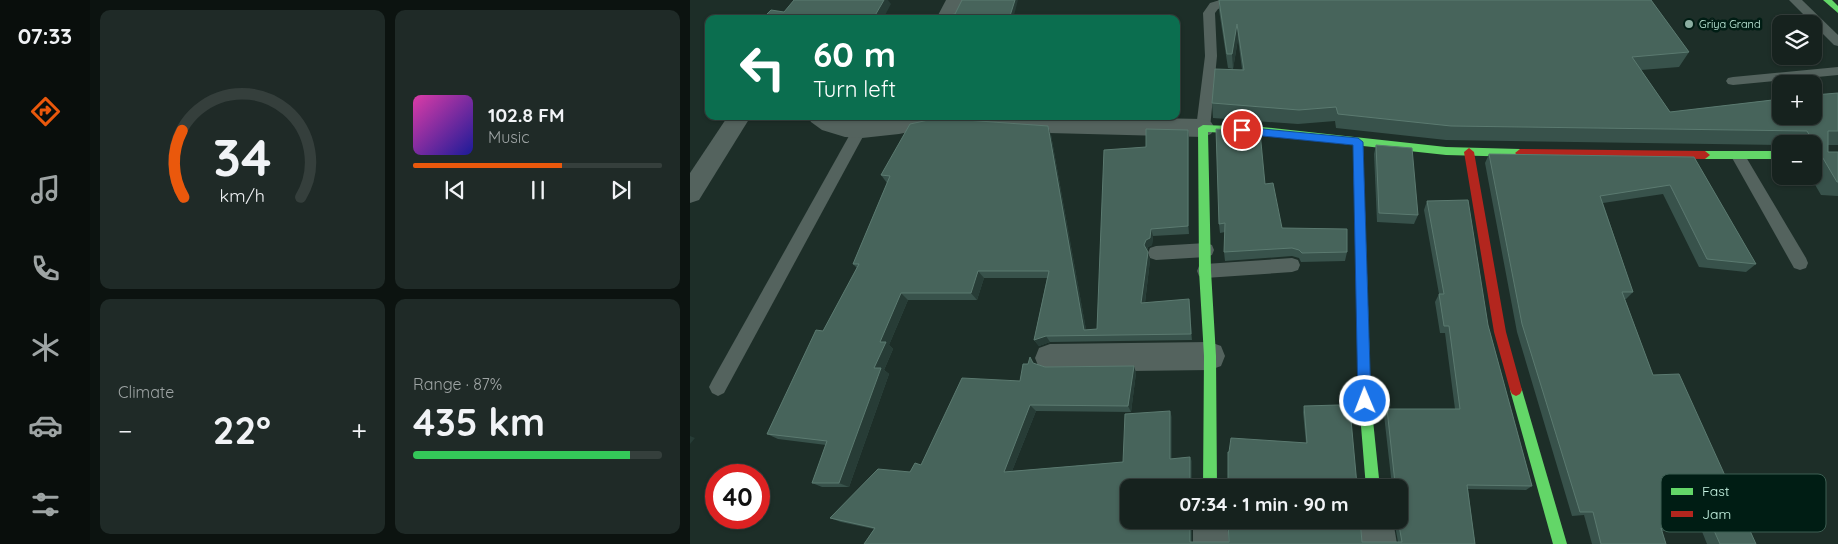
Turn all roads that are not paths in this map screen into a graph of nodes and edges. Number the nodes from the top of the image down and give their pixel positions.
1 (956, 0) edge
2 (1232, 0) edge
3 (1795, 0) edge
4 (1828, 0) edge
5 (1838, 10) edge
6 (948, 15) edge
7 (1838, 42) edge
8 (1838, 71) edge
9 (1733, 81) dead end
10 (737, 120) edge
11 (822, 120) edge
12 (927, 120) edge
13 (986, 120) edge
14 (1203, 128) junction
15 (859, 131) junction
16 (1358, 142) junction
17 (1469, 152) junction
18 (1772, 155) edge
19 (1738, 156) junction
20 (690, 193) edge
21 (1206, 250) junction
22 (1156, 253) dead end
23 (1800, 263) dead end
24 (1292, 265) dead end
25 (1205, 271) junction
26 (1210, 356) junction
27 (1050, 358) dead end
28 (718, 387) dead end
29 (1210, 479) edge
30 (1372, 479) edge
31 (1210, 529) edge
32 (1377, 529) edge
33 (1211, 544) edge
34 (1379, 544) edge
35 (1560, 544) edge

1 - 6 street
2 - 14 lane
3 - 7 lane
4 - 5 main road
8 - 9 lane
10 - 20 street
11 - 15 street
12 - 15 street
13 - 14 street
14 - 16 main road
14 - 21 main road
15 - 28 lane
16 - 17 main road
16 - 30 main road
17 - 19 main road
17 - 35 main road
18 - 19 main road
19 - 23 lane
21 - 22 lane
21 - 25 main road
24 - 25 lane
25 - 26 main road
26 - 27 street
26 - 29 main road
31 - 33 street
32 - 34 street

